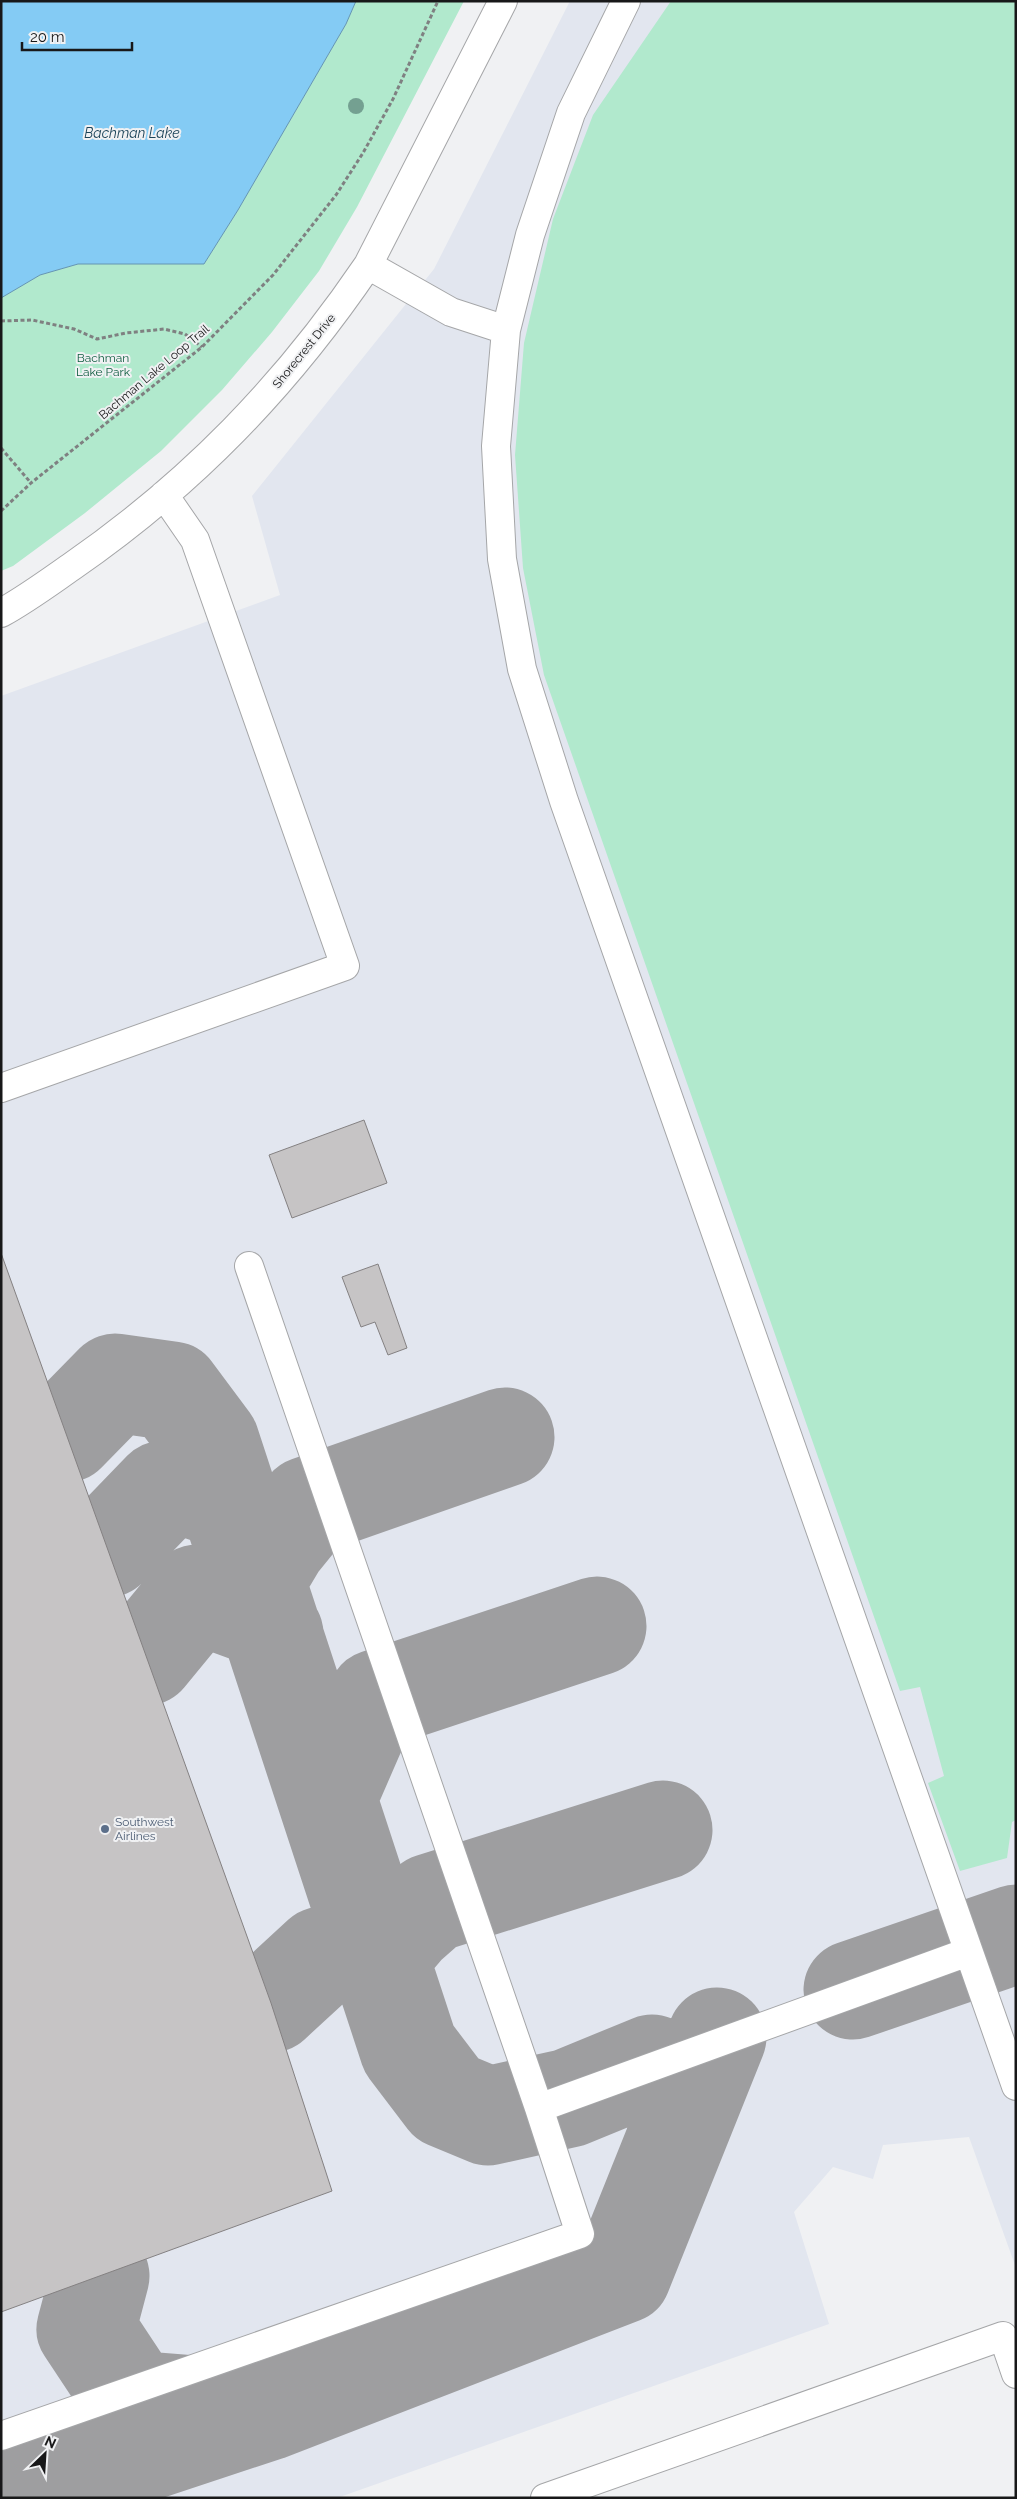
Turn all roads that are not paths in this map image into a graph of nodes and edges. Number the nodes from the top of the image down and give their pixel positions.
1 (503, 1) edge
2 (626, 1) edge
3 (368, 265) junction
4 (506, 330) junction
5 (164, 495) junction
6 (1, 613) edge
7 (1, 1088) edge
8 (249, 1266) dead end
9 (968, 1952) junction
10 (1016, 2086) edge
11 (539, 2108) junction
12 (1016, 2374) edge
13 (1, 2436) edge
14 (545, 2498) edge

1 - 3 street, Shorecrest Drive
2 - 4 street
3 - 4 street
3 - 5 street, Shorecrest Drive
4 - 9 street
5 - 6 street, Shorecrest Drive
5 - 7 street
8 - 11 street
9 - 10 street
9 - 11 street
11 - 13 street
12 - 14 street

